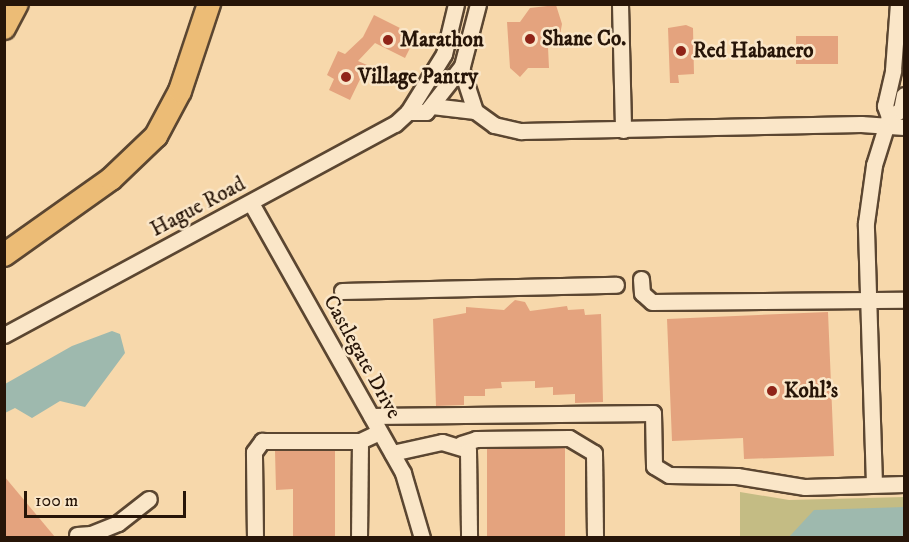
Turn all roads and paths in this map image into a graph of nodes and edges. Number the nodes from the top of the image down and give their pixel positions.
1 (17, 4) edge
2 (198, 4) edge
3 (210, 4) edge
4 (456, 4) edge
5 (478, 4) edge
6 (620, 4) edge
7 (897, 4) edge
8 (4, 28) edge
9 (197, 41) junction
10 (460, 68) junction
11 (904, 95) edge
12 (432, 106) junction
13 (475, 111) junction
14 (408, 112) junction
15 (887, 121) junction
16 (904, 128) edge
17 (623, 130) junction
18 (251, 203) junction
19 (4, 255) edge
20 (641, 279) dead end
21 (616, 285) dead end
22 (342, 291) dead end
23 (867, 299) junction
24 (904, 300) edge
25 (4, 335) edge
26 (371, 416) junction
27 (379, 432) junction
28 (360, 441) junction
29 (461, 444) junction
30 (392, 453) junction
31 (874, 484) junction
32 (904, 484) edge
33 (149, 499) dead end
34 (76, 535) dead end
35 (255, 537) edge
36 (359, 537) edge
37 (422, 537) edge
38 (469, 537) edge
39 (595, 537) edge

1 - 8 highway
2 - 9 highway
3 - 9 highway
4 - 14 street, Hague Road
5 - 10 street
6 - 17 street
7 - 15 street
9 - 19 highway
10 - 12 street
10 - 13 street
11 - 15 street
12 - 13 street
12 - 14 street, Hague Road
13 - 17 street
14 - 18 street, Hague Road
15 - 16 street
15 - 17 street
15 - 23 street
18 - 25 street, Hague Road
18 - 26 street, Castlegate Drive
20 - 23 street
21 - 22 street
23 - 24 street
23 - 31 street
26 - 27 street, Castlegate Drive
26 - 31 street
27 - 28 street
27 - 30 street, Castlegate Drive
28 - 35 street
28 - 36 street
29 - 30 street
29 - 38 street
29 - 39 street
30 - 37 street, Castlegate Drive
31 - 32 street
33 - 34 street

